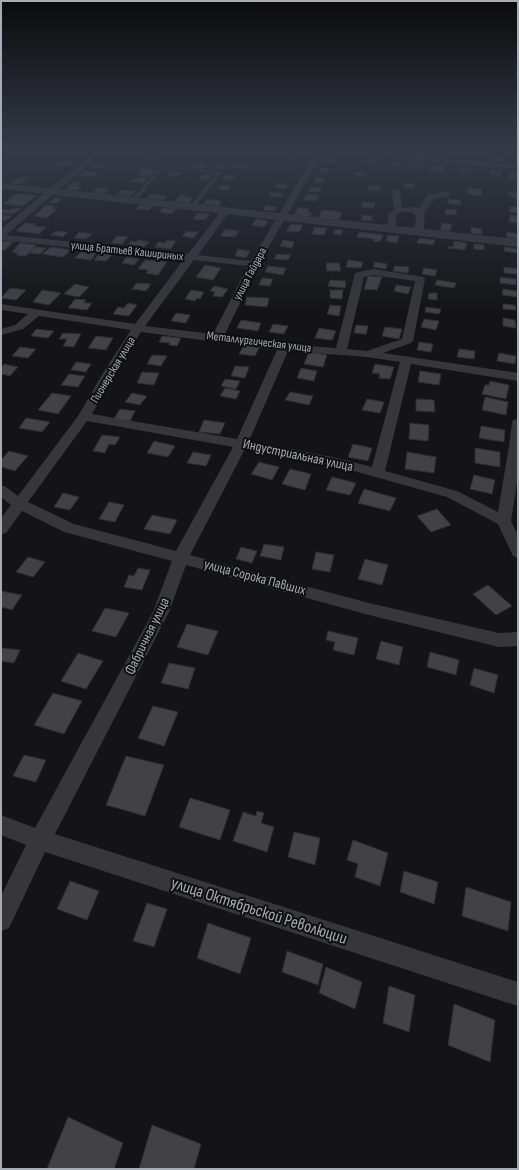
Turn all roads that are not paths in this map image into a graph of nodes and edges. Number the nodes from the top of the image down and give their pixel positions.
1 (36, 204) edge
2 (155, 204) edge
3 (194, 204) edge
4 (290, 204) edge
5 (397, 204) edge
6 (427, 204) edge
7 (191, 208) junction
8 (398, 210) junction
9 (226, 212) junction
10 (420, 214) junction
11 (282, 218) junction
12 (387, 229) junction
13 (420, 233) junction
14 (1, 236) edge
15 (518, 242) edge
16 (190, 257) junction
17 (254, 264) junction
18 (1, 307) edge
19 (37, 312) junction
20 (138, 328) junction
21 (1, 332) edge
22 (217, 338) junction
23 (284, 347) junction
24 (341, 351) junction
25 (367, 354) junction
26 (406, 360) junction
27 (518, 376) edge
28 (84, 417) junction
29 (518, 423) edge
30 (241, 444) junction
31 (377, 473) junction
32 (1, 490) edge
33 (19, 504) junction
34 (504, 521) junction
35 (1, 529) edge
36 (518, 552) edge
37 (181, 557) junction
38 (518, 639) edge
39 (1, 825) edge
40 (40, 840) junction
41 (1, 920) edge
42 (518, 994) edge

1 - 14 street
2 - 7 street
3 - 7 lane
4 - 11 street, улица Гайдара
5 - 8 street
6 - 10 street
7 - 9 street
8 - 10 street
8 - 12 street
9 - 11 street
9 - 16 street, Пионерская улица
10 - 13 street
11 - 12 street
11 - 17 street, улица Гайдара
12 - 13 street
13 - 15 street
14 - 16 street, улица Братьев Кашириных
16 - 17 street, улица Братьев Кашириных
16 - 20 street, Пионерская улица
17 - 22 street, улица Гайдара
18 - 19 street, Металлургическая улица
19 - 20 street, Металлургическая улица
19 - 21 street
20 - 22 street, Металлургическая улица
20 - 28 street, Пионерская улица
22 - 23 street, Металлургическая улица
23 - 24 street, Металлургическая улица
23 - 30 street, Фабричная улица
24 - 25 street, Металлургическая улица
24 - 25 street
25 - 26 street, Металлургическая улица
26 - 27 street, Металлургическая улица
26 - 31 street
28 - 30 street, Индустриальная улица
28 - 33 street, Пионерская улица
29 - 34 street
30 - 31 street, Индустриальная улица
30 - 37 street, Фабричная улица
31 - 34 street, Индустриальная улица
32 - 33 street, улица Сорока Павших
33 - 35 street, Пионерская улица
33 - 37 street, улица Сорока Павших
34 - 36 street
37 - 38 street, улица Сорока Павших
37 - 40 street, Фабричная улица
39 - 40 street, улица Октябрьской Революции
40 - 41 street, Фабричная улица
40 - 42 street, улица Октябрьской Революции

